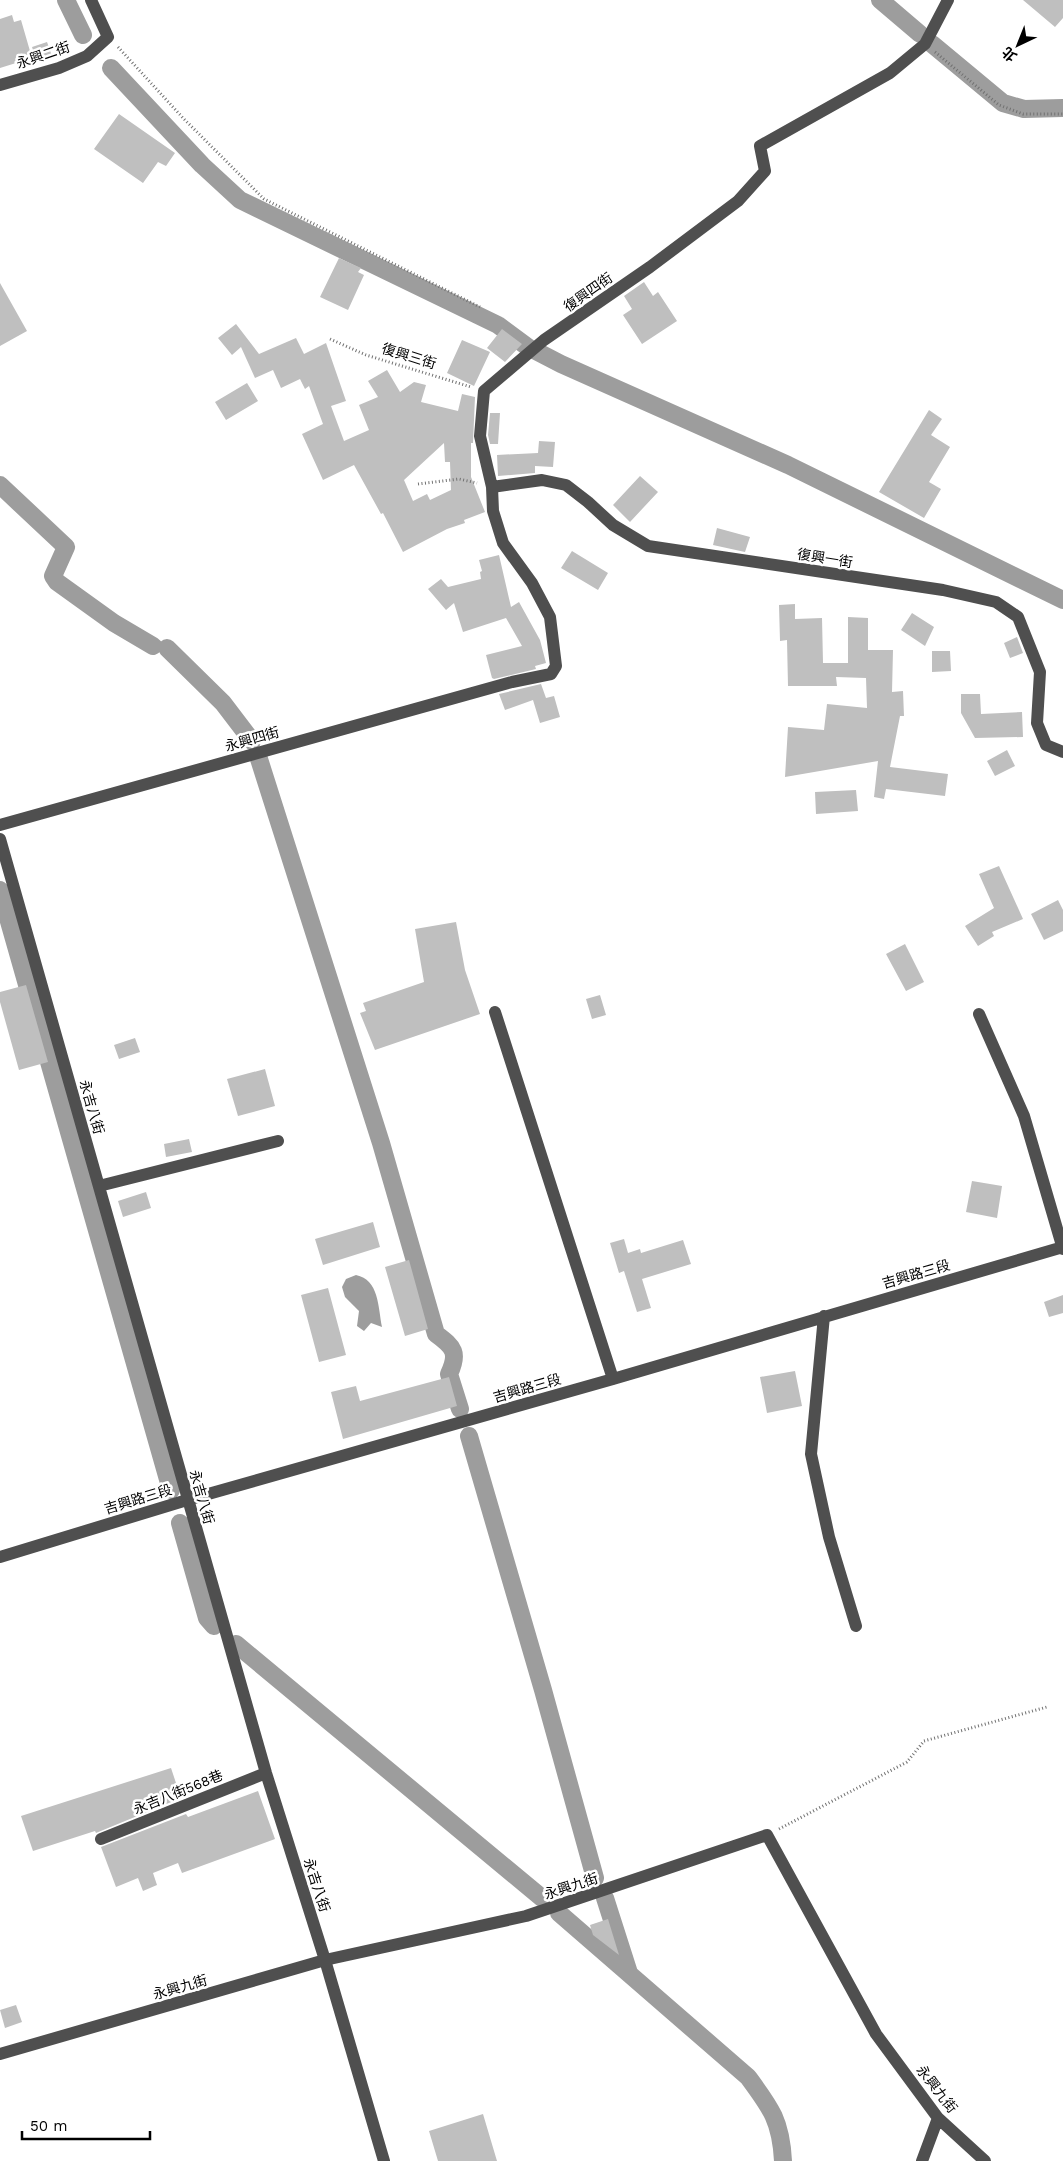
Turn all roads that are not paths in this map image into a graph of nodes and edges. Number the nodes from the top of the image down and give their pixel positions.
1 (91, 0) edge
2 (948, 0) edge
3 (0, 85) edge
4 (492, 487) junction
5 (1063, 752) edge
6 (0, 825) edge
7 (0, 839) edge
8 (495, 1012) dead end
9 (979, 1014) dead end
10 (278, 1141) dead end
11 (99, 1186) junction
12 (1063, 1248) edge
13 (824, 1316) junction
14 (614, 1379) junction
15 (187, 1500) junction
16 (0, 1557) edge
17 (856, 1626) dead end
18 (266, 1774) junction
19 (101, 1839) dead end
20 (326, 1960) junction
21 (0, 2054) edge
22 (938, 2118) junction
23 (384, 2161) edge
24 (922, 2161) edge
25 (985, 2161) edge

1 - 3 street, 永興二街
2 - 4 street, 復興四街
4 - 5 street, 復興一街
4 - 6 street, 永興四街
7 - 11 street, 永吉八街
8 - 14 street
9 - 12 street
10 - 11 street
11 - 15 street, 永吉八街
12 - 13 street, 吉興路三段
13 - 14 street, 吉興路三段
13 - 17 street
14 - 15 street, 吉興路三段
15 - 16 street, 吉興路三段
15 - 18 street, 永吉八街
18 - 19 street, 永吉八街568巷
18 - 20 street, 永吉八街
20 - 21 street, 永興九街
20 - 22 street, 永興九街
20 - 23 street, 永吉八街
22 - 24 street
22 - 25 street, 永興九街

